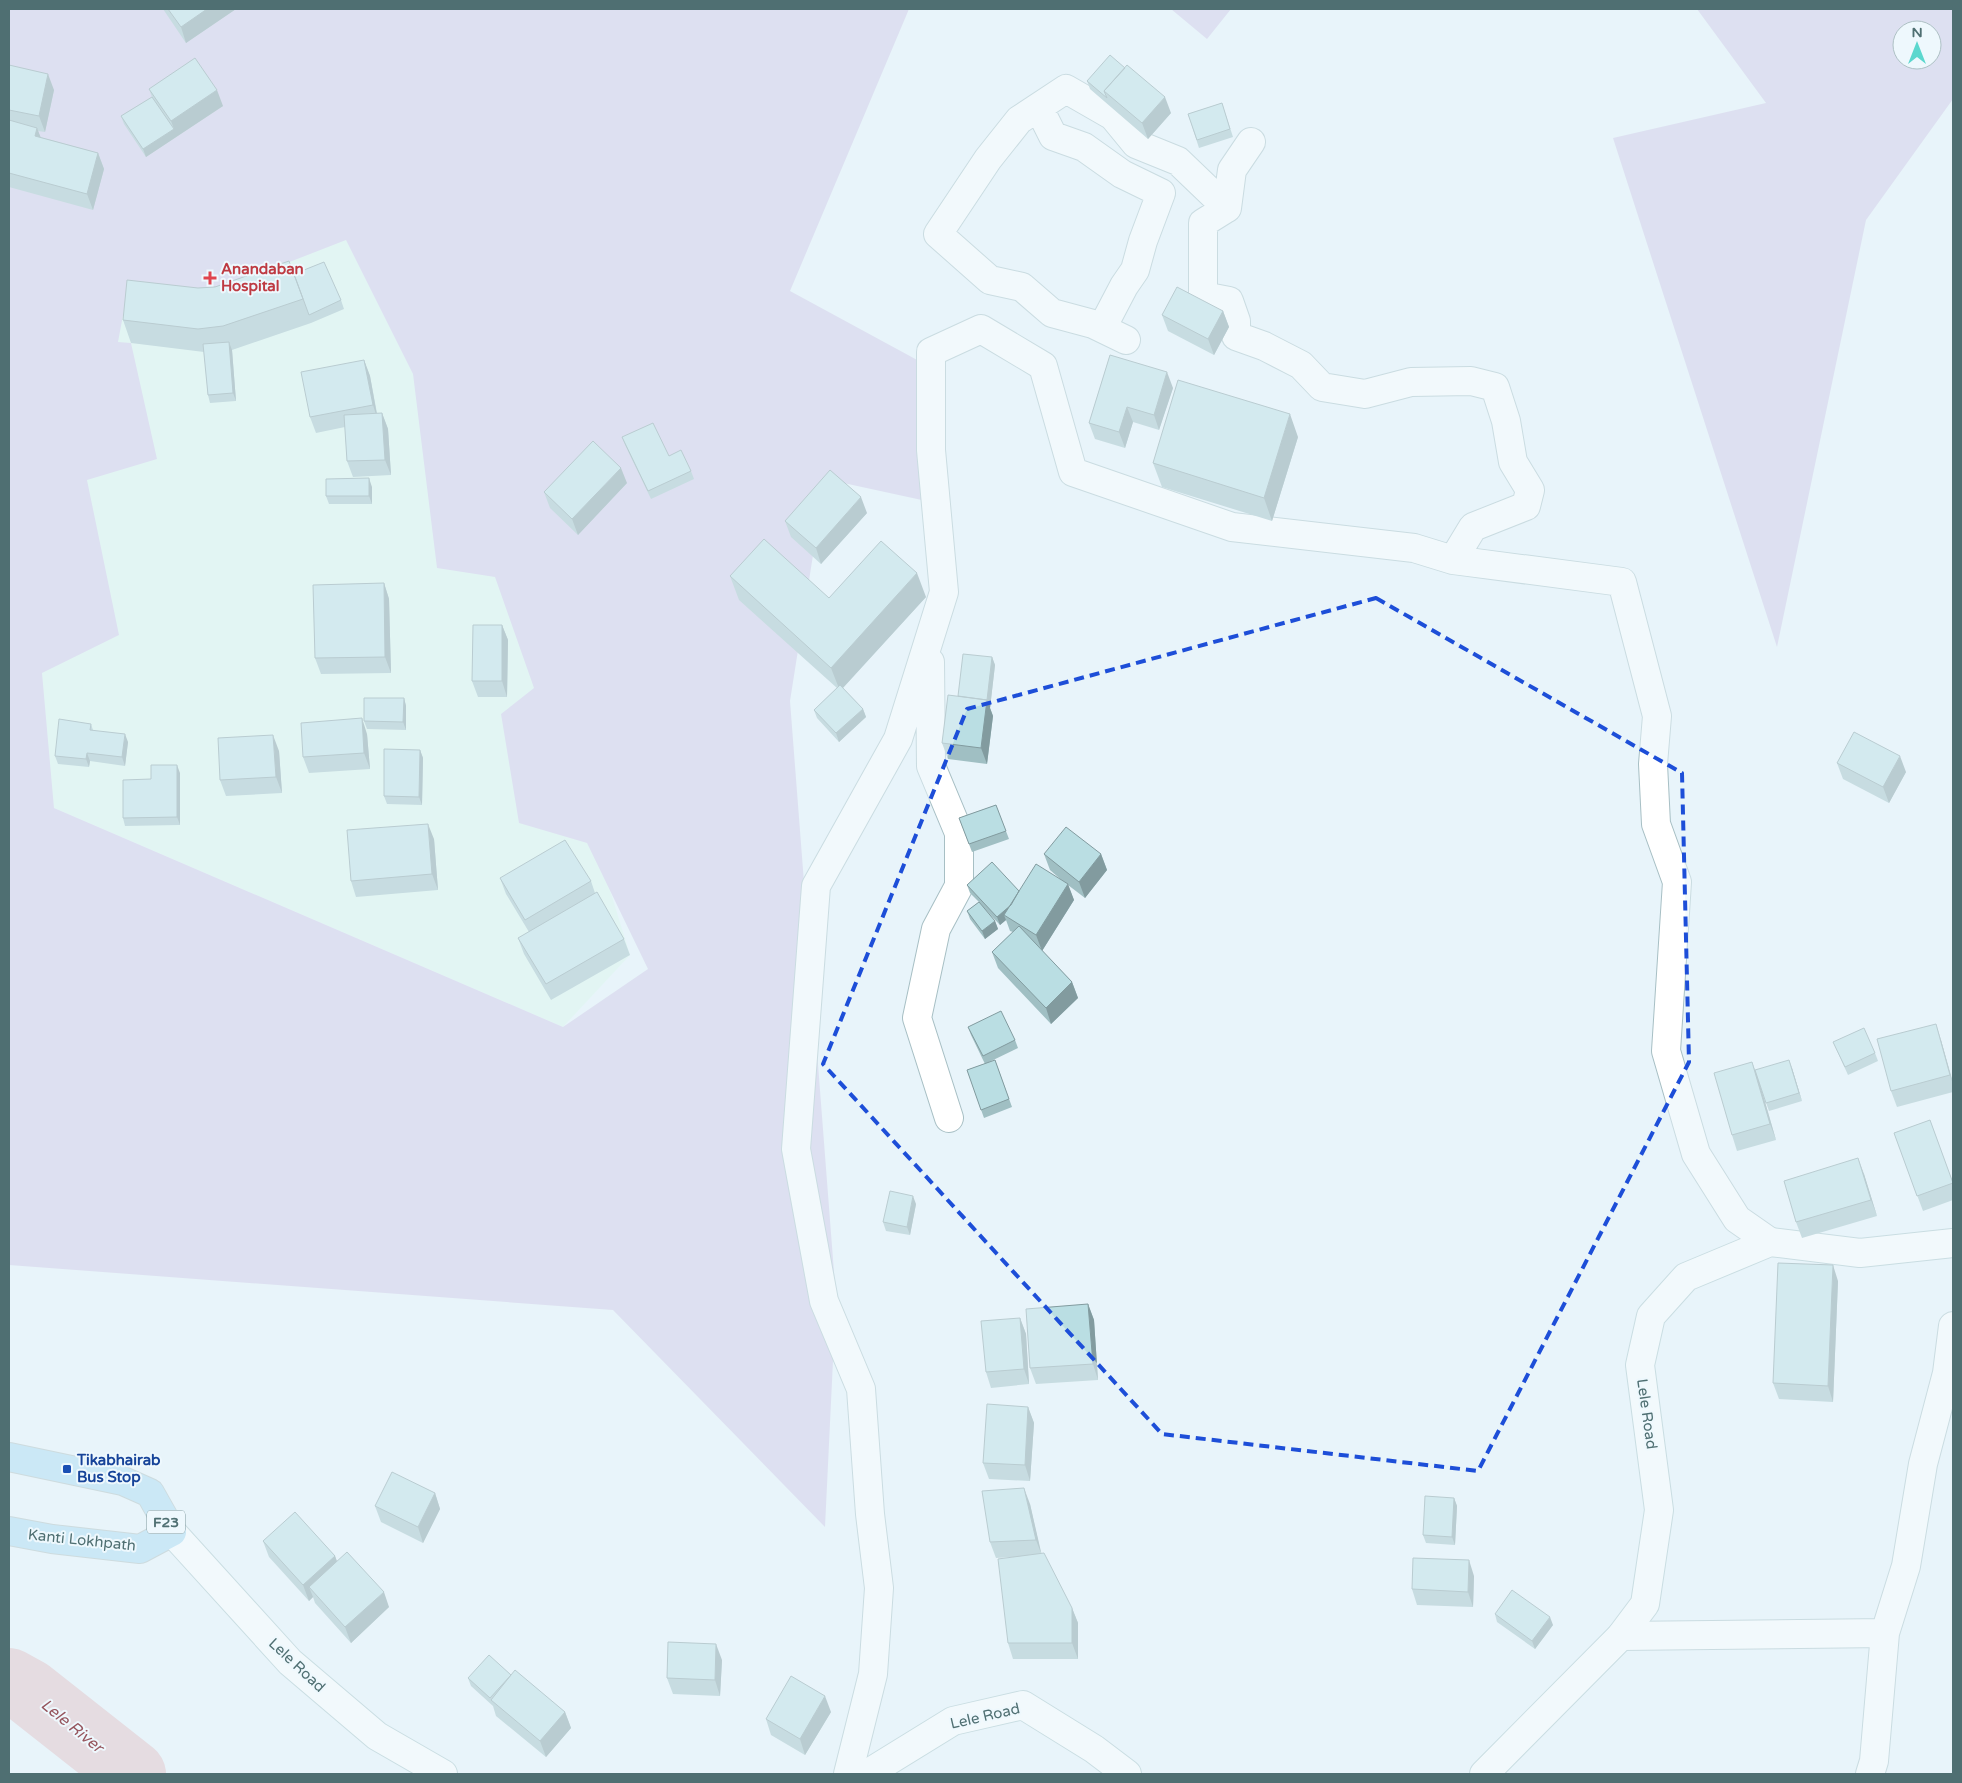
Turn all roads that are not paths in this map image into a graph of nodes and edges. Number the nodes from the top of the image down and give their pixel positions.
1 (1039, 108) junction
2 (1251, 142) dead end
3 (1228, 208) junction
4 (1102, 328) junction
5 (1126, 340) dead end
6 (1453, 560) junction
7 (930, 638) junction
8 (949, 1118) dead end
9 (1770, 1242) junction
10 (1953, 1243) edge
11 (1953, 1326) edge
12 (9, 1457) edge
13 (9, 1531) edge
14 (172, 1532) junction
15 (1885, 1633) junction
16 (1621, 1636) junction
17 (443, 1774) edge
18 (848, 1774) edge
19 (867, 1774) edge
20 (1127, 1774) edge
21 (1484, 1774) edge
22 (1870, 1774) edge

1 - 3 street
1 - 4 street
1 - 4 street
2 - 3 street
3 - 6 street
4 - 5 street
6 - 7 street
6 - 9 street
7 - 8 street
7 - 18 street
9 - 10 street, Lele Road
9 - 16 street, Lele Road
11 - 15 street
12 - 14 main road, F23
13 - 14 main road, Kanti Lokhpath / F23
14 - 17 street, Lele Road
15 - 16 street
15 - 22 street
16 - 21 street, Lele Road
19 - 20 street, Lele Road

